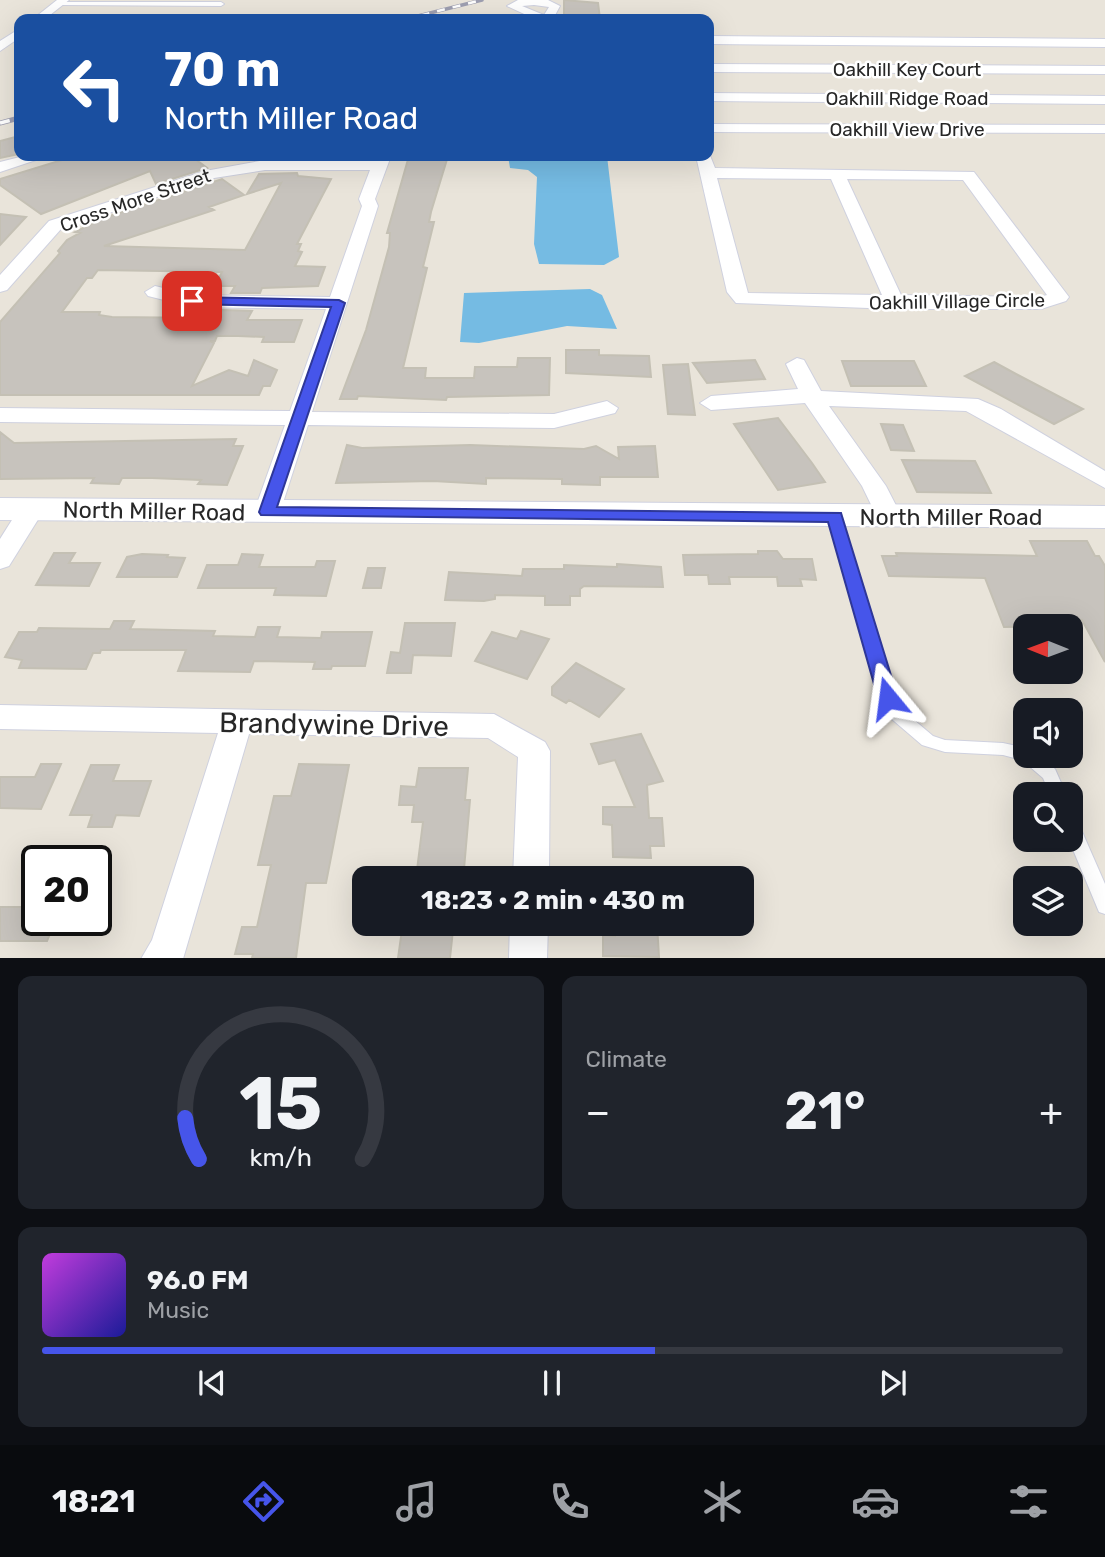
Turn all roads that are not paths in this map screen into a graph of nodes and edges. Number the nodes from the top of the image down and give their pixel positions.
1 (62, 2) edge
2 (221, 4) dead end
3 (45, 14) edge
4 (714, 40) edge
5 (1105, 43) edge
6 (714, 68) edge
7 (1105, 70) edge
8 (714, 97) edge
9 (1105, 100) edge
10 (714, 128) edge
11 (1105, 129) edge
12 (22, 161) edge
13 (358, 161) edge
14 (381, 161) edge
15 (706, 165) edge
16 (0, 167) edge
17 (836, 173) junction
18 (0, 286) edge
19 (155, 292) dead end
20 (339, 303) junction
21 (895, 303) junction
22 (797, 364) dead end
23 (815, 397) junction
24 (712, 403) dead end
25 (607, 408) dead end
26 (0, 415) edge
27 (300, 418) junction
28 (1105, 481) edge
29 (16, 509) edge
30 (267, 512) junction
31 (835, 517) junction
32 (889, 517) junction
33 (1105, 517) edge
34 (0, 560) edge
35 (0, 717) edge
36 (237, 722) junction
37 (1013, 752) edge
38 (1042, 768) edge
39 (1053, 782) edge
40 (1082, 852) edge
41 (531, 866) edge
42 (1105, 906) edge
43 (529, 936) edge
44 (160, 958) edge
45 (528, 958) edge

1 - 2 lane
1 - 3 street
4 - 5 street
6 - 7 street, Oakhill Key Court
8 - 9 street, Oakhill Ridge Road
10 - 11 street, Oakhill View Drive
12 - 16 street
13 - 18 street, Cross More Street
14 - 20 street
15 - 17 street, Oakhill Village Circle
15 - 21 street, Oakhill Village Circle
17 - 21 street
17 - 21 street, Oakhill Village Circle
19 - 20 street
20 - 27 street
22 - 23 street
23 - 24 street
23 - 28 street
23 - 32 street
25 - 27 street
26 - 27 street
27 - 30 street
29 - 30 street, North Miller Road
29 - 34 street
30 - 31 street, North Miller Road
31 - 32 street, North Miller Road
31 - 37 lane
32 - 33 street, North Miller Road
35 - 36 street, Brandywine Drive
36 - 41 street, Brandywine Drive
36 - 44 street
38 - 39 lane
40 - 42 lane
43 - 45 street

